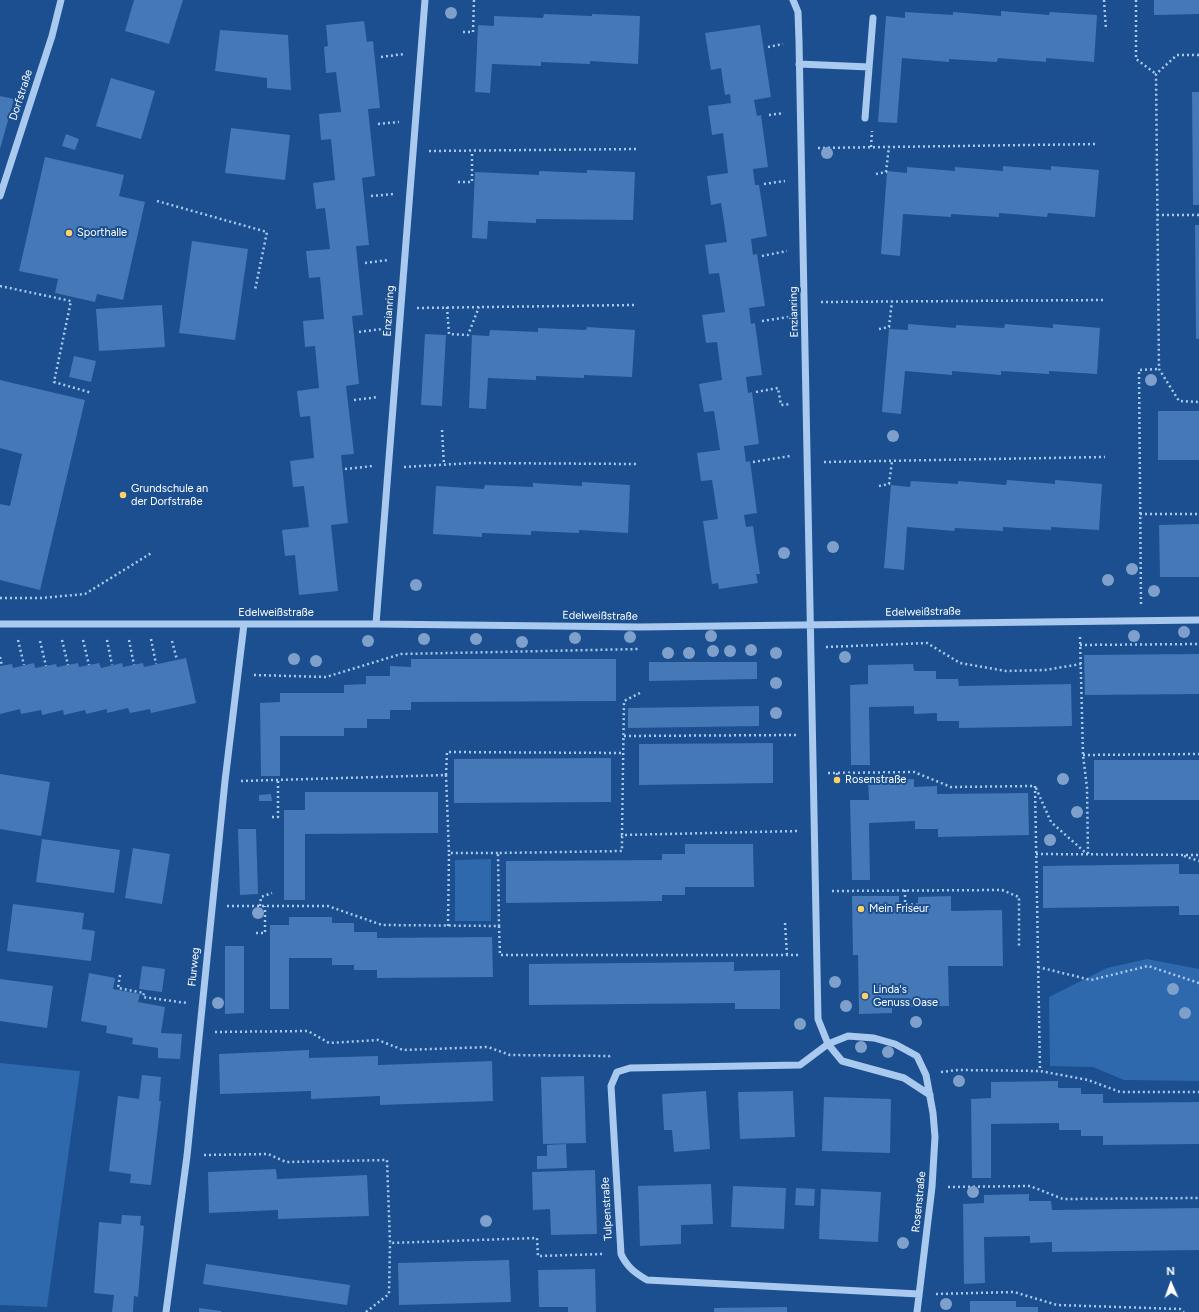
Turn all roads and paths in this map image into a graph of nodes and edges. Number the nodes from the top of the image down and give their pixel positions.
1 (61, 0) edge
2 (425, 0) edge
3 (474, 0) edge
4 (793, 0) edge
5 (1104, 0) edge
6 (1136, 0) edge
7 (873, 18) dead end
8 (1106, 30) dead end
9 (464, 32) dead end
10 (421, 52) junction
11 (1199, 55) edge
12 (380, 57) dead end
13 (800, 64) junction
14 (869, 67) junction
15 (1156, 74) junction
16 (865, 118) dead end
17 (415, 120) junction
18 (378, 124) dead end
19 (1098, 144) dead end
20 (889, 146) junction
21 (801, 148) junction
22 (639, 149) dead end
23 (413, 151) junction
24 (472, 151) junction
25 (876, 174) dead end
26 (802, 178) junction
27 (458, 182) dead end
28 (764, 184) dead end
29 (410, 193) junction
30 (0, 196) edge
31 (371, 196) dead end
32 (157, 201) dead end
33 (1157, 215) junction
34 (1199, 215) edge
35 (803, 249) junction
36 (762, 256) dead end
37 (404, 258) junction
38 (365, 263) dead end
39 (0, 286) edge
40 (256, 290) dead end
41 (1104, 300) dead end
42 (892, 301) junction
43 (804, 302) junction
44 (634, 305) dead end
45 (447, 307) junction
46 (480, 307) junction
47 (400, 308) junction
48 (805, 315) junction
49 (762, 321) dead end
50 (399, 328) junction
51 (879, 329) dead end
52 (359, 332) dead end
53 (1159, 369) junction
54 (756, 392) dead end
55 (92, 393) dead end
56 (394, 396) junction
57 (354, 400) dead end
58 (1199, 402) edge
59 (806, 403) junction
60 (442, 430) dead end
61 (808, 453) junction
62 (1104, 457) dead end
63 (892, 461) junction
64 (753, 462) dead end
65 (808, 462) junction
66 (636, 464) dead end
67 (444, 465) junction
68 (388, 467) junction
69 (346, 469) dead end
70 (879, 486) dead end
71 (1140, 514) junction
72 (1199, 514) edge
73 (153, 552) dead end
74 (0, 598) edge
75 (1199, 620) edge
76 (1080, 621) junction
77 (1141, 621) junction
78 (0, 624) edge
79 (14, 624) junction
80 (35, 624) junction
81 (58, 624) junction
82 (80, 624) junction
83 (103, 624) junction
84 (125, 624) junction
85 (147, 624) junction
86 (244, 624) junction
87 (376, 624) junction
88 (811, 624) junction
89 (1199, 644) edge
90 (1080, 645) junction
91 (811, 647) junction
92 (640, 649) dead end
93 (0, 657) edge
94 (156, 664) dead end
95 (1081, 664) junction
96 (24, 665) dead end
97 (68, 665) dead end
98 (90, 665) dead end
99 (112, 665) dead end
100 (134, 665) dead end
101 (2, 666) dead end
102 (46, 666) dead end
103 (238, 675) junction
104 (640, 693) dead end
105 (813, 735) junction
106 (624, 736) junction
107 (623, 753) junction
108 (1199, 754) edge
109 (1083, 755) junction
110 (837, 773) junction
111 (814, 774) junction
112 (446, 775) junction
113 (837, 780) dead end
114 (250, 781) dead end
115 (278, 781) junction
116 (1035, 786) junction
117 (272, 817) dead end
118 (814, 831) junction
119 (622, 834) junction
120 (449, 853) junction
121 (498, 853) junction
122 (1036, 854) junction
123 (1088, 854) junction
124 (1182, 855) junction
125 (1199, 855) edge
126 (1199, 861) edge
127 (905, 890) junction
128 (816, 892) junction
129 (272, 893) dead end
130 (918, 905) dead end
131 (239, 906) dead end
132 (260, 906) junction
133 (265, 906) junction
134 (785, 922) dead end
135 (448, 926) junction
136 (499, 926) junction
137 (256, 933) dead end
138 (1019, 946) dead end
139 (787, 955) junction
140 (817, 956) junction
141 (1038, 967) junction
142 (120, 975) dead end
143 (1199, 984) edge
144 (201, 1005) junction
145 (198, 1033) junction
146 (828, 1044) junction
147 (951, 1071) dead end
148 (1040, 1071) junction
149 (617, 1072) junction
150 (1199, 1092) edge
151 (930, 1094) junction
152 (186, 1156) junction
153 (950, 1187) dead end
154 (1199, 1198) edge
155 (390, 1243) junction
156 (621, 1254) junction
157 (919, 1294) junction
158 (943, 1294) dead end
159 (166, 1312) edge
160 (366, 1312) edge
161 (917, 1312) edge
162 (1184, 1312) edge

1 - 30 street, Dorfstraße
2 - 10 street, Enzianring
3 - 9 path
4 - 13 street, Enzianring
5 - 8 path
6 - 15 path
7 - 14 street
10 - 12 path
10 - 17 street, Enzianring
11 - 15 path
13 - 14 street
13 - 21 street, Enzianring
14 - 16 street
15 - 33 path
17 - 18 path
17 - 23 street, Enzianring
19 - 20 path
20 - 21 path
20 - 25 path
21 - 26 street, Enzianring
22 - 24 path
23 - 24 path
23 - 29 street, Enzianring
24 - 27 path
26 - 28 path
26 - 35 street, Enzianring
29 - 31 path
29 - 37 street, Enzianring
32 - 40 path
33 - 34 path
33 - 53 path
35 - 36 path
35 - 43 street, Enzianring
37 - 38 path
37 - 47 street, Enzianring
39 - 55 path
41 - 42 path
42 - 43 path
42 - 51 path
43 - 48 street, Enzianring
44 - 46 path
45 - 46 path
45 - 46 path
45 - 47 path
47 - 50 street, Enzianring
48 - 49 path
48 - 59 street, Enzianring
50 - 52 path
50 - 56 street, Enzianring
53 - 58 path
53 - 71 path
54 - 59 path
56 - 57 path
56 - 68 street, Enzianring
59 - 61 street, Enzianring
60 - 67 path
61 - 64 path
61 - 65 street, Enzianring
62 - 63 path
63 - 65 path
63 - 70 path
65 - 88 street, Enzianring
66 - 67 path
67 - 68 path
68 - 69 path
68 - 87 street, Enzianring
71 - 72 path
71 - 77 path
73 - 74 path
75 - 77 street, Edelweißstraße
76 - 77 street, Edelweißstraße
76 - 88 street, Edelweißstraße
76 - 90 path
78 - 79 street, Edelweißstraße
79 - 80 street, Edelweißstraße
79 - 96 path
80 - 81 street, Edelweißstraße
80 - 102 path
81 - 82 street, Edelweißstraße
81 - 97 path
82 - 83 street, Edelweißstraße
82 - 98 path
83 - 84 street, Edelweißstraße
83 - 99 path
84 - 85 street, Edelweißstraße
84 - 100 path
85 - 86 street, Edelweißstraße
85 - 94 path
86 - 87 street, Edelweißstraße
86 - 103 street, Flurweg
87 - 88 street, Edelweißstraße
88 - 91 street
89 - 90 path
90 - 95 path
91 - 95 path
91 - 105 street
92 - 103 path
93 - 101 path
95 - 109 path
103 - 144 street, Flurweg
104 - 106 path
105 - 106 path
105 - 111 street
106 - 107 path
107 - 112 path
107 - 119 path
108 - 109 path
109 - 123 path
110 - 111 path
110 - 113 path
110 - 116 path
111 - 118 street
112 - 115 path
112 - 120 path
114 - 115 path
115 - 117 path
116 - 122 path
116 - 123 path
118 - 119 path
118 - 128 street
119 - 121 path
120 - 121 path
120 - 135 path
121 - 136 path
122 - 123 path
122 - 141 path
123 - 124 path
124 - 125 path
124 - 126 path
127 - 128 path
127 - 130 path
127 - 138 path
128 - 140 street
129 - 132 path
131 - 132 path
132 - 133 path
133 - 135 path
133 - 137 path
134 - 139 path
135 - 136 path
136 - 139 path
139 - 140 path
140 - 146 street
141 - 143 path
141 - 148 path
142 - 144 path
144 - 145 street, Flurweg
145 - 149 path
145 - 152 street, Flurweg
146 - 149 street
146 - 151 street
146 - 151 street, Rosenstraße
147 - 148 path
148 - 150 path
149 - 156 street, Tulpenstraße
151 - 157 street, Rosenstraße
152 - 155 path
152 - 159 street, Flurweg
153 - 154 path
155 - 156 path
155 - 160 path
156 - 157 street, Tulpenstraße
157 - 161 street, Rosenstraße
158 - 162 path

